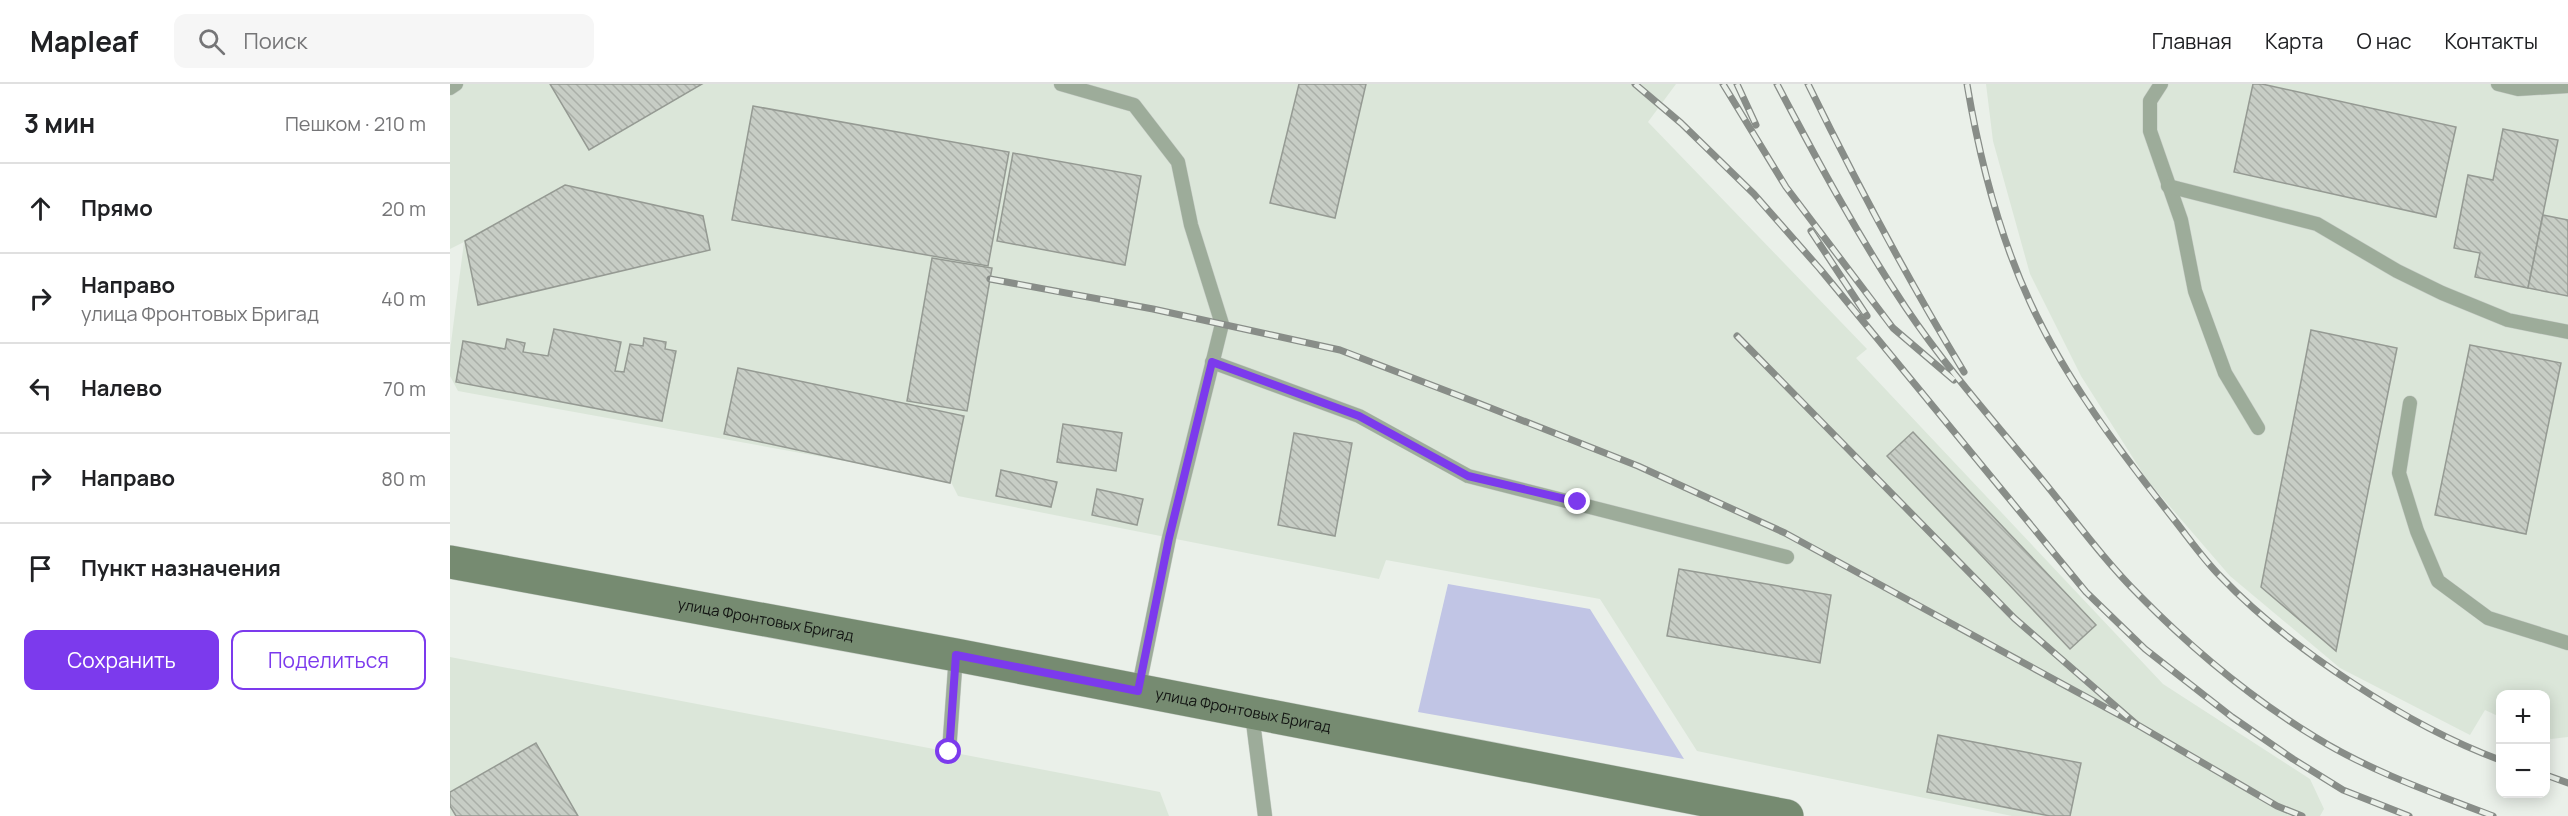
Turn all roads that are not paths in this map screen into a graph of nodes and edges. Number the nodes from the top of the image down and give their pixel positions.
1 (456, 84) edge
2 (1061, 84) edge
3 (2161, 84) edge
4 (2498, 84) edge
5 (2568, 86) edge
6 (450, 88) edge
7 (2168, 186) junction
8 (2568, 332) edge
9 (1212, 362) junction
10 (2410, 403) dead end
11 (2258, 428) dead end
12 (1786, 558) dead end
13 (450, 562) edge
14 (2568, 643) edge
15 (956, 655) junction
16 (1138, 691) junction
17 (1252, 714) junction
18 (949, 752) dead end
19 (1265, 816) edge
20 (1787, 816) edge

1 - 6 lane
2 - 9 lane
3 - 7 lane
4 - 5 lane
7 - 8 lane
7 - 11 lane
9 - 12 lane
9 - 16 lane
10 - 14 lane
13 - 15 main road, улица Фронтовых Бригад
15 - 16 main road, улица Фронтовых Бригад
15 - 18 lane
16 - 17 main road, улица Фронтовых Бригад
17 - 19 lane
17 - 20 main road, улица Фронтовых Бригад

